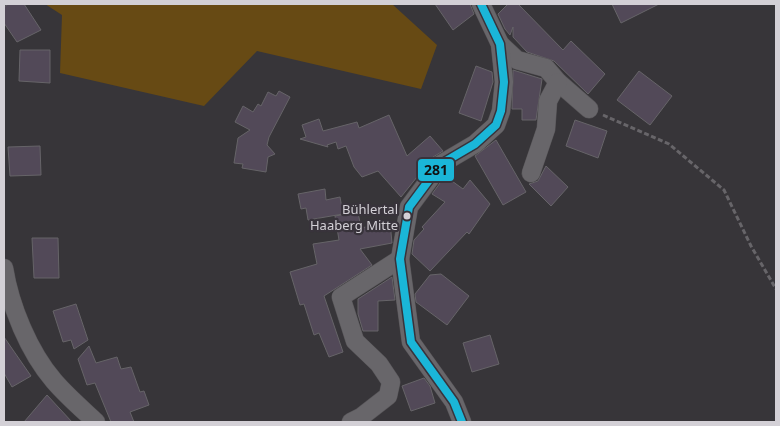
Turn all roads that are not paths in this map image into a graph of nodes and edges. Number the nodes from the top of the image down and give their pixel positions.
1 (481, 4) edge
2 (500, 44) junction
3 (558, 82) junction
4 (589, 109) road end
5 (531, 173) dead end
6 (400, 259) junction
7 (4, 268) edge
8 (96, 422) edge
9 (351, 422) edge
10 (462, 422) edge

1 - 2 street
2 - 3 street
2 - 6 street
3 - 4 street
3 - 5 street
6 - 9 street
6 - 10 street
7 - 8 street

